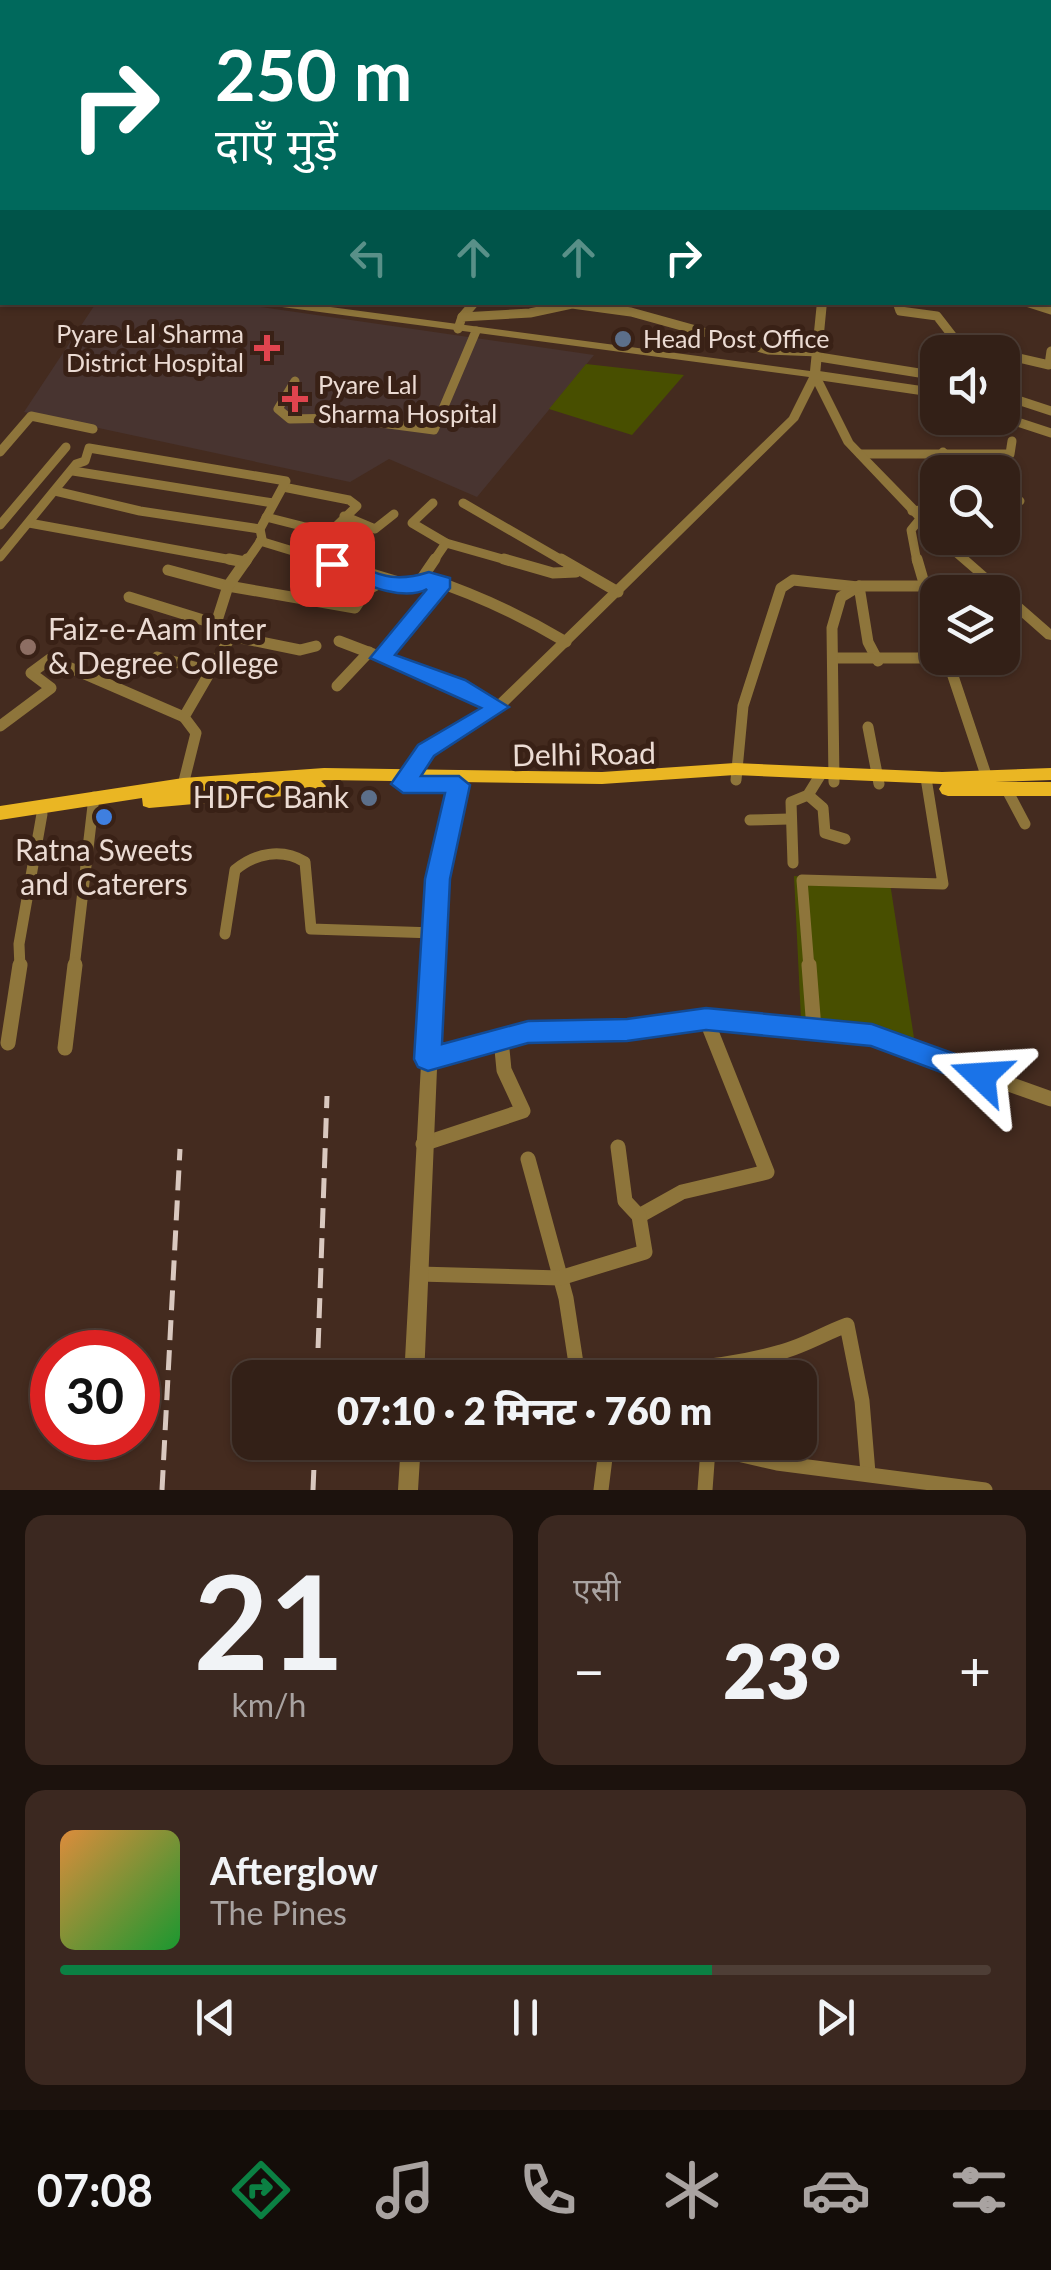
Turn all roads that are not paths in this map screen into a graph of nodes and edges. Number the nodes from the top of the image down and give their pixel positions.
1 (295, 305) edge
2 (474, 305) edge
3 (567, 305) edge
4 (592, 305) edge
5 (822, 305) edge
6 (898, 305) edge
7 (632, 307) edge
8 (460, 323) junction
9 (476, 331) junction
10 (952, 335) edge
11 (1051, 351) edge
12 (819, 355) junction
13 (1020, 359) edge
14 (1050, 365) edge
15 (920, 373) edge
16 (815, 375) junction
17 (295, 382) dead end
18 (920, 390) edge
19 (1020, 401) edge
20 (1051, 411) edge
21 (1020, 423) edge
22 (93, 429) dead end
23 (1051, 432) edge
24 (1012, 441) dead end
25 (66, 447) dead end
26 (0, 452) edge
27 (944, 452) junction
28 (860, 454) junction
29 (947, 455) edge
30 (72, 471) junction
31 (283, 487) junction
32 (56, 491) junction
33 (274, 503) junction
34 (433, 503) dead end
35 (463, 503) dead end
36 (394, 514) dead end
37 (920, 514) edge
38 (916, 515) junction
39 (344, 516) junction
40 (266, 517) junction
41 (920, 519) edge
42 (30, 524) junction
43 (0, 525) edge
44 (260, 528) junction
45 (260, 542) junction
46 (446, 542) junction
47 (960, 555) edge
48 (0, 557) edge
49 (245, 562) junction
50 (168, 570) dead end
51 (576, 572) junction
52 (982, 575) edge
53 (920, 576) edge
54 (382, 582) junction
55 (443, 583) junction
56 (228, 586) junction
57 (858, 586) junction
58 (920, 586) edge
59 (415, 588) junction
60 (618, 592) junction
61 (130, 597) dead end
62 (1020, 609) edge
63 (216, 624) junction
64 (232, 636) junction
65 (1051, 636) edge
66 (339, 641) dead end
67 (566, 642) junction
68 (316, 646) dead end
69 (375, 655) junction
70 (157, 656) dead end
71 (834, 658) junction
72 (920, 659) edge
73 (878, 661) junction
74 (212, 672) junction
75 (953, 675) edge
76 (336, 686) dead end
77 (498, 707) junction
78 (184, 718) junction
79 (0, 726) edge
80 (868, 727) dead end
81 (735, 774) junction
82 (1051, 774) edge
83 (987, 778) junction
84 (404, 780) junction
85 (460, 781) junction
86 (823, 781) junction
87 (878, 781) junction
88 (925, 781) junction
89 (275, 784) junction
90 (183, 785) junction
91 (1051, 789) edge
92 (1008, 792) junction
93 (94, 802) junction
94 (0, 812) edge
95 (42, 814) junction
96 (789, 819) junction
97 (750, 820) dead end
98 (0, 822) edge
99 (1025, 824) dead end
100 (846, 838) dead end
101 (794, 863) dead end
102 (435, 933) junction
103 (226, 934) dead end
104 (706, 1019) junction
105 (814, 1029) junction
106 (501, 1040) junction
107 (8, 1043) dead end
108 (65, 1048) dead end
109 (428, 1059) junction
110 (1051, 1099) edge
111 (423, 1144) junction
112 (618, 1148) dead end
113 (528, 1159) dead end
114 (638, 1216) junction
115 (419, 1274) junction
116 (560, 1278) junction
117 (415, 1360) edge
118 (573, 1360) edge
119 (746, 1360) edge
120 (409, 1460) edge
121 (604, 1460) edge
122 (707, 1460) edge
123 (762, 1460) edge
124 (868, 1472) junction
125 (408, 1490) edge
126 (600, 1490) edge
127 (704, 1490) edge
128 (984, 1490) edge

1 - 8 street
2 - 8 street
3 - 8 street
4 - 7 street
5 - 12 street
6 - 10 street
7 - 12 street
8 - 9 street
9 - 16 street
9 - 17 street
11 - 14 street
12 - 15 street
12 - 16 street
13 - 14 street
16 - 18 street
16 - 28 street
16 - 60 street
19 - 20 street
21 - 23 street
22 - 26 street
24 - 27 street
25 - 43 street
27 - 28 street
27 - 29 street
28 - 38 street
30 - 31 street
30 - 32 street
30 - 33 street
31 - 33 street
31 - 39 street
32 - 42 street
32 - 44 street
33 - 40 street
34 - 46 street
35 - 51 street
36 - 39 street
37 - 38 street
38 - 41 street
38 - 53 street
39 - 40 street
40 - 44 street
42 - 48 street
42 - 49 street
44 - 45 street
45 - 49 street
45 - 54 street
46 - 51 street
46 - 59 street
47 - 52 street
49 - 56 street
50 - 56 street
51 - 60 street
54 - 56 street
54 - 59 street
55 - 59 street
55 - 67 street
55 - 69 street
56 - 63 street
57 - 58 street
57 - 71 street
57 - 73 street
57 - 81 street
60 - 67 street
61 - 63 street
62 - 65 street
63 - 64 street
64 - 68 street
64 - 74 street
66 - 69 street
67 - 77 street
69 - 76 street
69 - 77 street
70 - 74 street
71 - 73 street
71 - 86 street
72 - 73 street
74 - 78 street
75 - 83 street
77 - 84 street
78 - 79 street
78 - 90 street
80 - 87 street
81 - 85 main road, Delhi Road
81 - 86 main road, Delhi Road
82 - 83 main road
83 - 88 main road
84 - 85 main road, Delhi Road
84 - 89 main road, Delhi Road
85 - 102 street
86 - 87 main road, Delhi Road
86 - 96 street
86 - 100 street
87 - 88 main road, Delhi Road
88 - 92 main road, Delhi Road
88 - 105 street
89 - 90 main road, Delhi Road
89 - 93 main road, Delhi Road
90 - 93 main road, Delhi Road
91 - 92 main road, Delhi Road
92 - 99 street
93 - 94 main road
93 - 95 main road, Delhi Road
93 - 108 street
95 - 98 main road, Delhi Road
95 - 107 street
96 - 97 street
96 - 101 street
102 - 103 street
102 - 109 street
104 - 105 street
104 - 106 street
104 - 114 street
105 - 110 street
106 - 109 street
106 - 111 street
109 - 111 street
111 - 115 street
112 - 114 street
113 - 116 street
114 - 116 street
115 - 116 street
115 - 117 street
116 - 118 street
119 - 124 street
120 - 125 street
121 - 126 street
122 - 127 street
123 - 124 street
124 - 128 street

